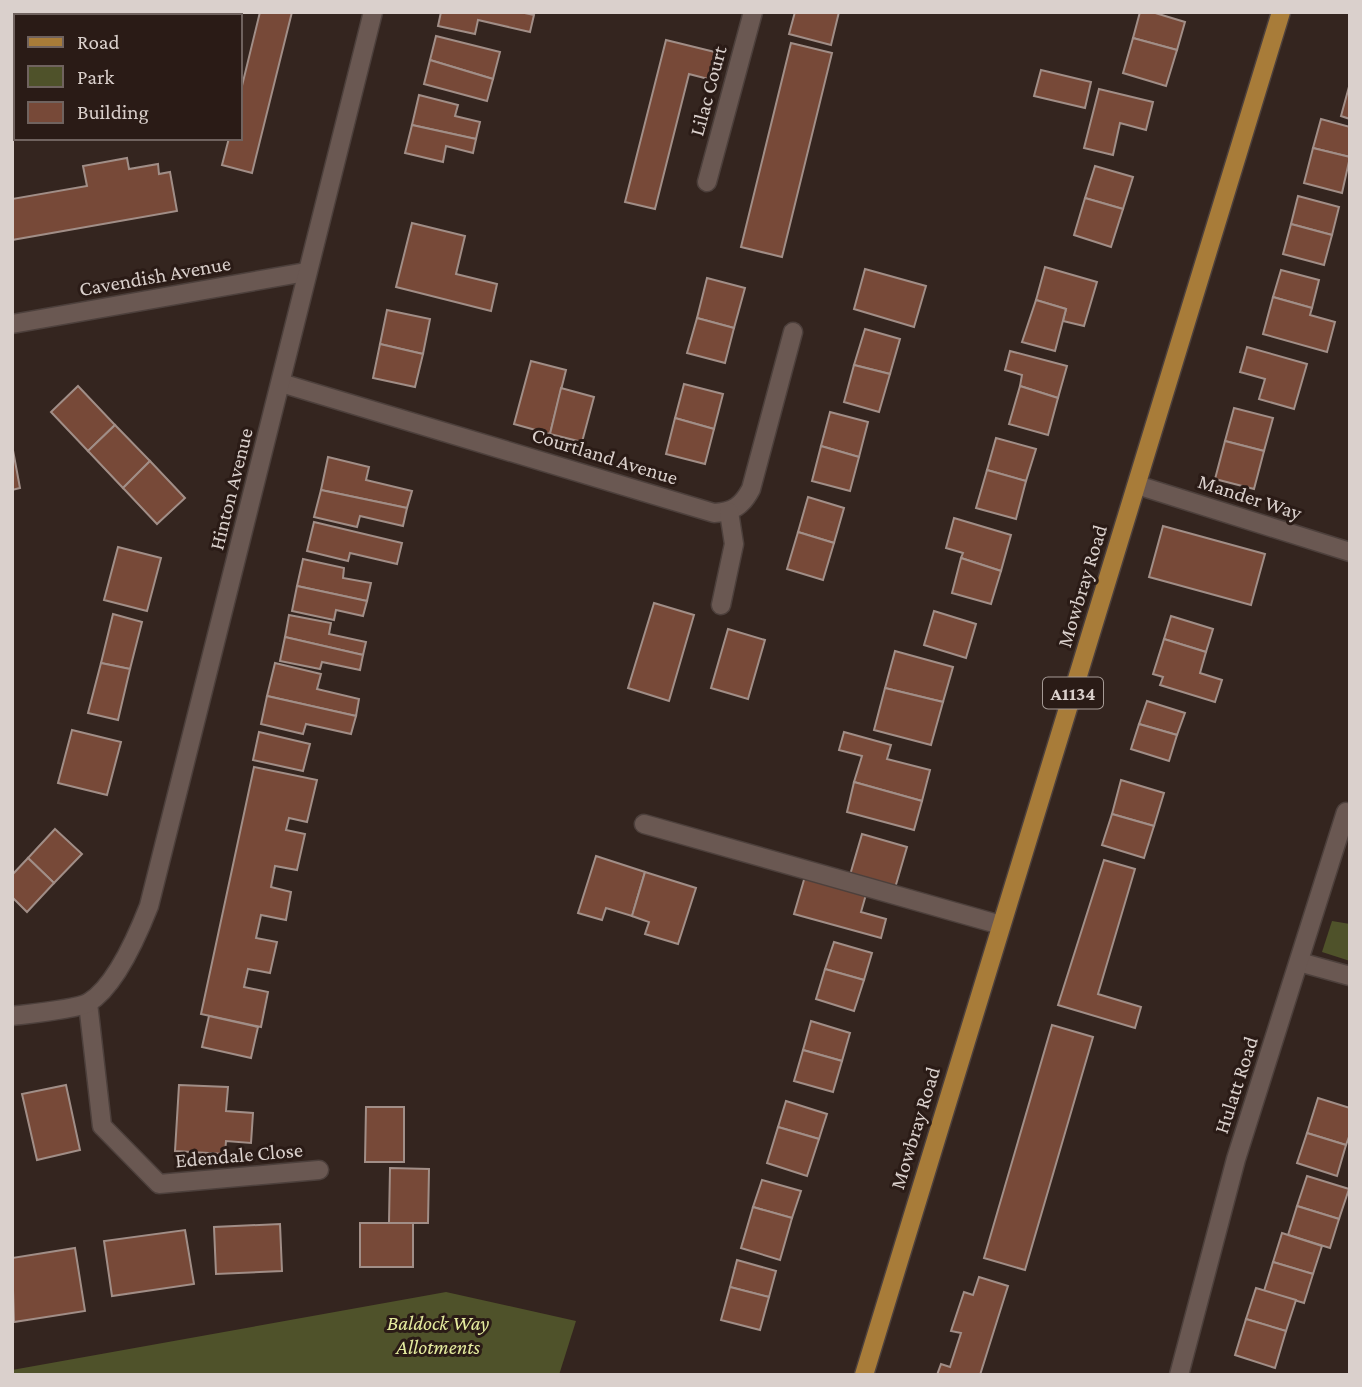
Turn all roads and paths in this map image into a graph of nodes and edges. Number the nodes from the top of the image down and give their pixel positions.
1 (373, 12) edge
2 (754, 12) edge
3 (1281, 12) edge
4 (707, 183) dead end
5 (306, 272) junction
6 (12, 324) edge
7 (793, 332) dead end
8 (281, 383) junction
9 (1137, 485) junction
10 (729, 512) junction
11 (1350, 552) edge
12 (721, 605) dead end
13 (1346, 813) dead end
14 (644, 824) dead end
15 (1001, 925) junction
16 (1299, 962) junction
17 (1350, 976) edge
18 (88, 1003) junction
19 (12, 1016) edge
20 (319, 1170) dead end
21 (864, 1375) edge
22 (1179, 1375) edge

1 - 5 street, Hinton Avenue
2 - 4 street, Lilac Court
3 - 9 main road, Mowbray Road / A1134
5 - 6 street, Cavendish Avenue
5 - 8 street, Hinton Avenue
7 - 10 street
8 - 10 street, Courtland Avenue
8 - 18 street, Hinton Avenue
9 - 11 street, Mander Way
9 - 15 main road, Mowbray Road / A1134
10 - 12 street
13 - 16 street, Hulatt Road
14 - 15 street
15 - 21 main road, Mowbray Road / A1134
16 - 17 street
16 - 22 street, Hulatt Road
18 - 19 street
18 - 20 street, Edendale Close

